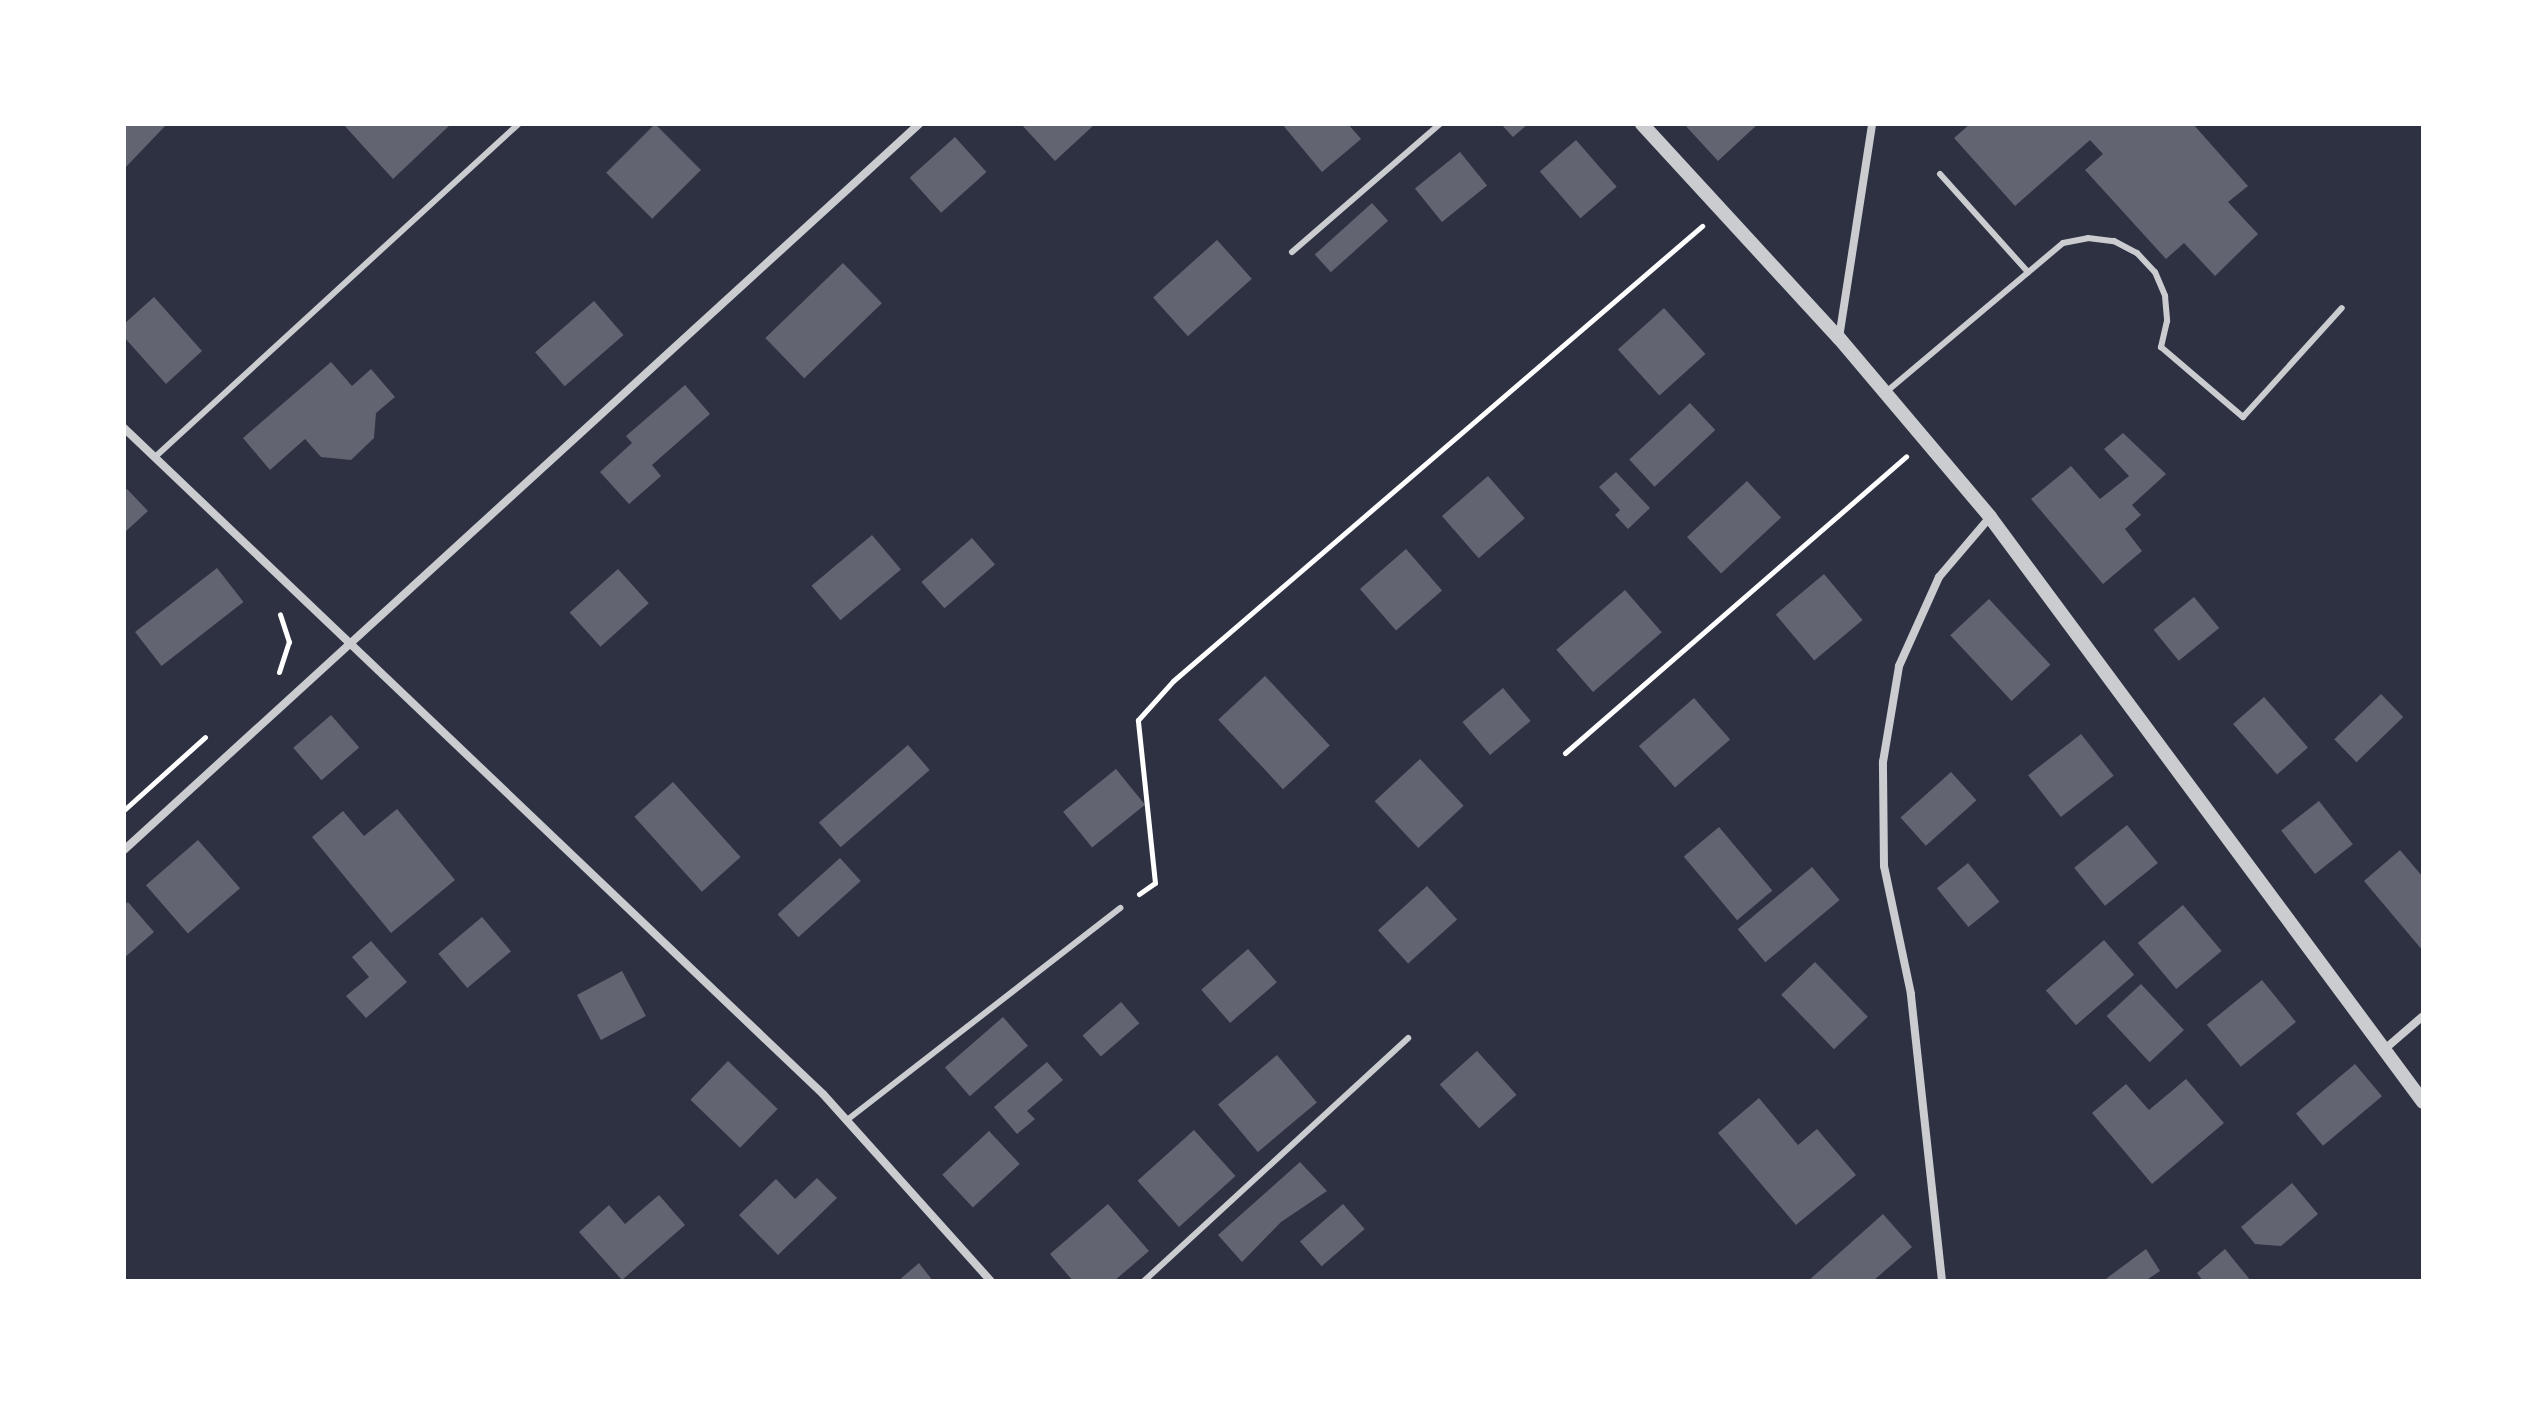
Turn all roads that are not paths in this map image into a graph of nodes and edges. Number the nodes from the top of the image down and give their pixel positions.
1 (519, 124) edge
2 (919, 124) edge
3 (1440, 124) edge
4 (1642, 124) edge
5 (1872, 124) edge
6 (1940, 174) dead end
7 (1292, 252) dead end
8 (2028, 272) junction
9 (2342, 308) dead end
10 (1839, 338) junction
11 (1886, 392) junction
12 (124, 428) edge
13 (155, 457) junction
14 (1990, 517) junction
15 (346, 642) junction
16 (124, 850) edge
17 (1120, 908) road end
18 (2423, 1016) edge
19 (1408, 1038) dead end
20 (2386, 1048) junction
21 (2423, 1102) edge
22 (847, 1120) junction
23 (991, 1281) edge
24 (1144, 1281) edge
25 (1942, 1281) edge

1 - 13 lane
2 - 15 street
3 - 7 lane
4 - 10 street
5 - 10 street
6 - 8 lane
8 - 9 lane
8 - 11 lane
10 - 11 street
11 - 14 street
12 - 13 street
13 - 15 street
14 - 20 street
14 - 25 street
15 - 16 street
15 - 22 street
17 - 22 lane
18 - 20 street
19 - 24 lane
20 - 21 street
22 - 23 street

